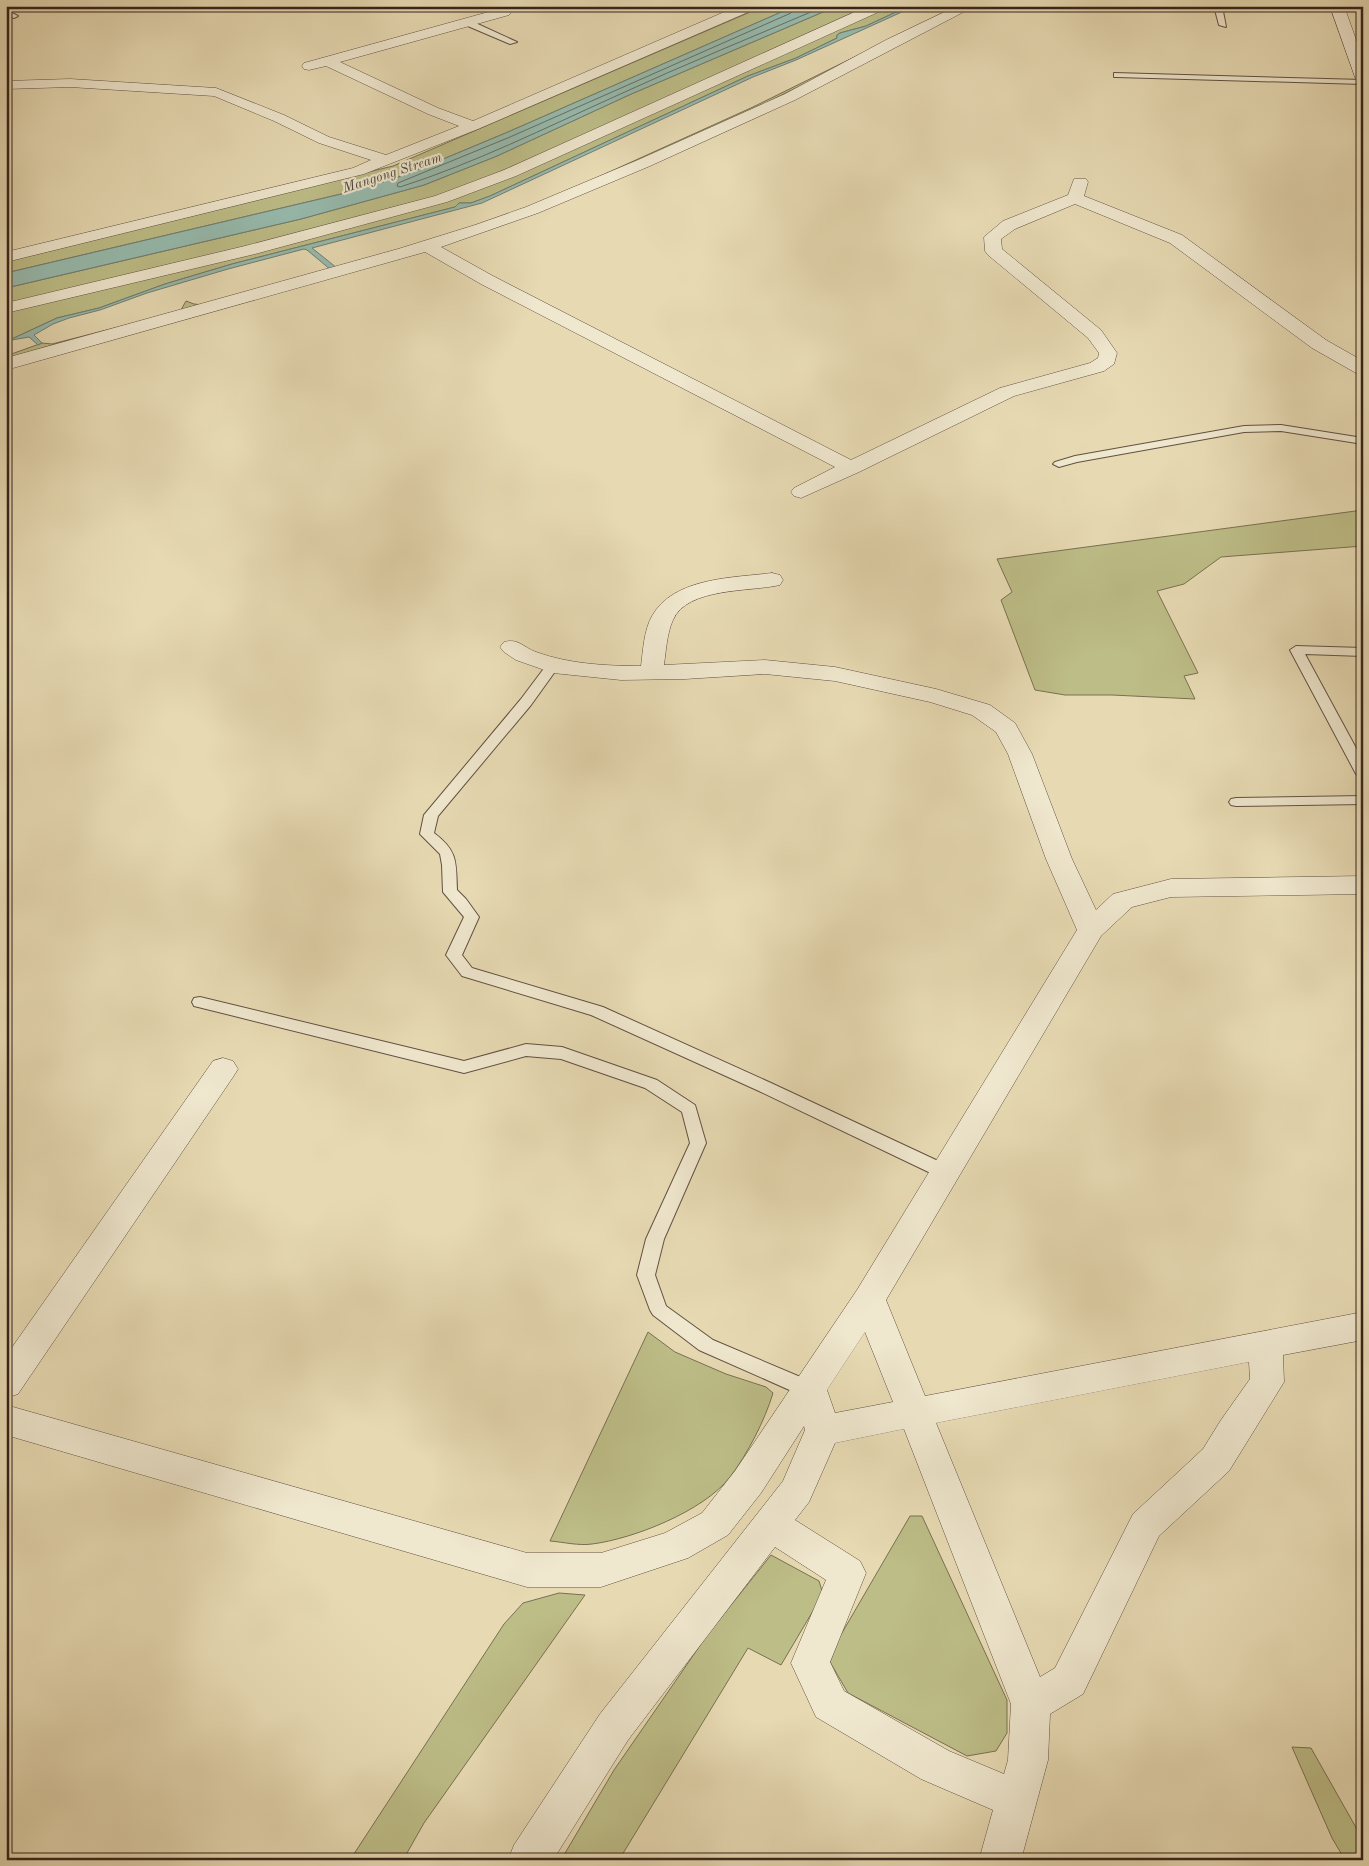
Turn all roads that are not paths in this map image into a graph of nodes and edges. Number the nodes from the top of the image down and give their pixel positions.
1 (493, 6) edge
2 (750, 6) edge
3 (880, 6) edge
4 (968, 6) edge
5 (1218, 6) edge
6 (1337, 6) edge
7 (6, 12) edge
8 (14, 16) dead end
9 (466, 22) junction
10 (1223, 25) dead end
11 (513, 42) dead end
12 (327, 61) junction
13 (308, 66) dead end
14 (1362, 74) edge
15 (1116, 75) dead end
16 (6, 85) edge
17 (473, 126) junction
18 (386, 160) junction
19 (427, 246) junction
20 (6, 257) edge
21 (6, 308) edge
22 (6, 364) edge
23 (1363, 369) edge
24 (1363, 442) edge
25 (1059, 464) dead end
26 (852, 468) junction
27 (801, 492) dead end
28 (772, 580) dead end
29 (512, 647) dead end
30 (1363, 652) edge
31 (553, 666) junction
32 (651, 672) junction
33 (1363, 774) edge
34 (1363, 800) edge
35 (1236, 802) dead end
36 (1363, 885) edge
37 (1091, 930) junction
38 (200, 1002) dead end
39 (223, 1069) dead end
40 (946, 1172) junction
41 (869, 1298) junction
42 (1363, 1326) edge
43 (1265, 1345) junction
44 (6, 1384) edge
45 (810, 1390) junction
46 (915, 1412) junction
47 (6, 1420) edge
48 (823, 1430) junction
49 (771, 1524) junction
50 (1031, 1704) junction
51 (1017, 1800) junction
52 (528, 1860) edge
53 (1000, 1860) edge

1 - 9 street
2 - 17 street
3 - 21 street
4 - 19 street
5 - 10 lane
6 - 14 street
7 - 8 lane
9 - 11 lane
9 - 12 street
12 - 13 street
12 - 17 street
14 - 15 lane
16 - 18 street
17 - 18 street
18 - 20 street
19 - 22 street
19 - 26 street
23 - 26 street
24 - 25 lane
26 - 27 street
28 - 32 street
29 - 31 street
30 - 33 lane
31 - 32 street
31 - 40 lane
32 - 37 street
34 - 35 lane
36 - 37 street
37 - 40 street
38 - 45 lane
39 - 44 street
40 - 41 street
41 - 45 street
41 - 46 street
42 - 43 street
43 - 46 street
43 - 50 street
45 - 47 street
45 - 48 street
46 - 48 street
46 - 50 street
48 - 49 street
49 - 51 street
49 - 52 street
50 - 51 street
51 - 53 street

